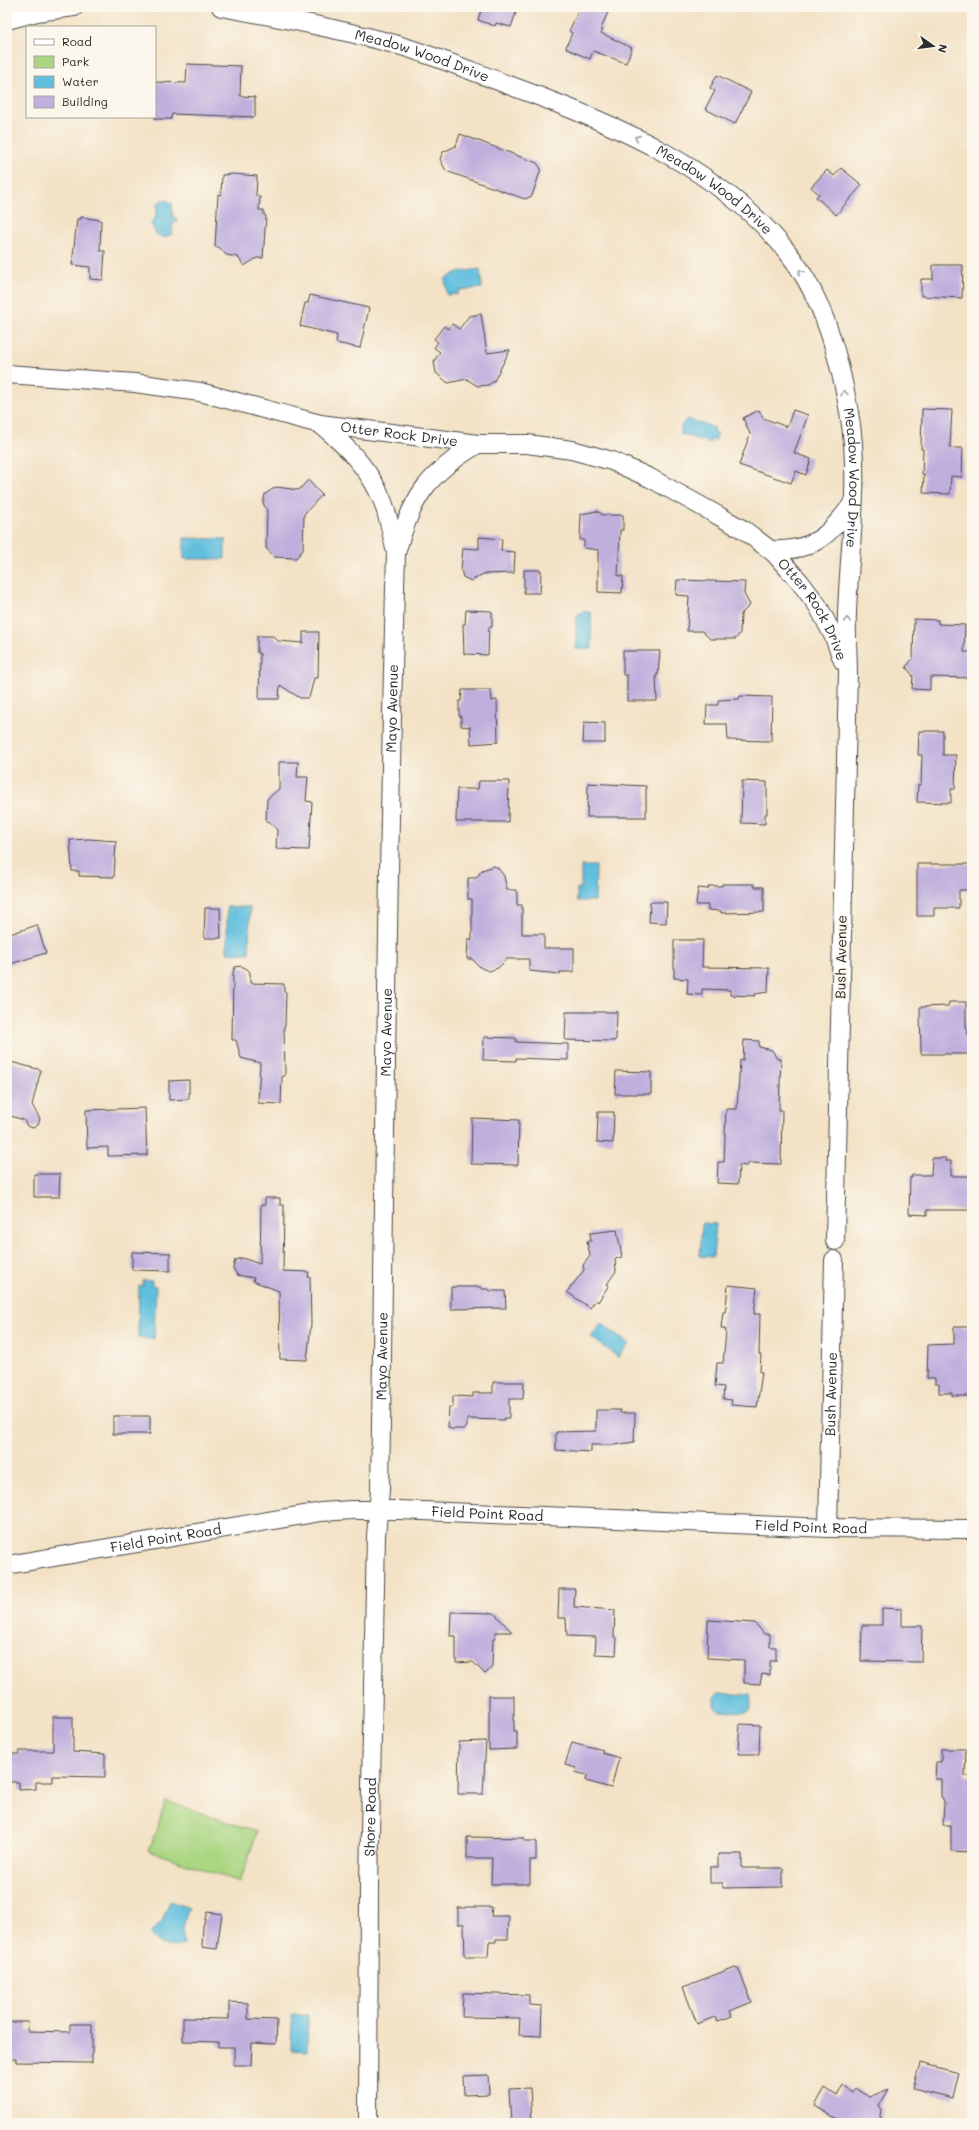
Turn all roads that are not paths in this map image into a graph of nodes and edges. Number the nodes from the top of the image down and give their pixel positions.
1 (74, 7) edge
2 (221, 7) edge
3 (7, 20) edge
4 (7, 374) edge
5 (320, 424) junction
6 (478, 444) junction
7 (853, 503) junction
8 (771, 550) junction
9 (396, 554) junction
10 (848, 673) junction
11 (835, 1241) dead end
12 (834, 1260) dead end
13 (378, 1510) junction
14 (828, 1528) junction
15 (972, 1529) edge
16 (7, 1565) edge
17 (368, 2123) edge

1 - 3 street
7 -> 2 street, Meadow Wood Drive
4 - 5 street, Otter Rock Drive
5 - 6 street, Otter Rock Drive
5 - 9 street, Mayo Avenue
6 - 8 street, Otter Rock Drive
6 - 9 street, Mayo Avenue
7 - 8 street, Otter Rock Drive
10 -> 7 street, Meadow Wood Drive
8 - 10 street, Otter Rock Drive
9 - 13 street, Mayo Avenue
10 - 11 street, Bush Avenue
12 - 14 street, Bush Avenue
13 - 14 street, Field Point Road
13 - 16 street, Field Point Road
13 - 17 street, Shore Road
14 - 15 street, Field Point Road

